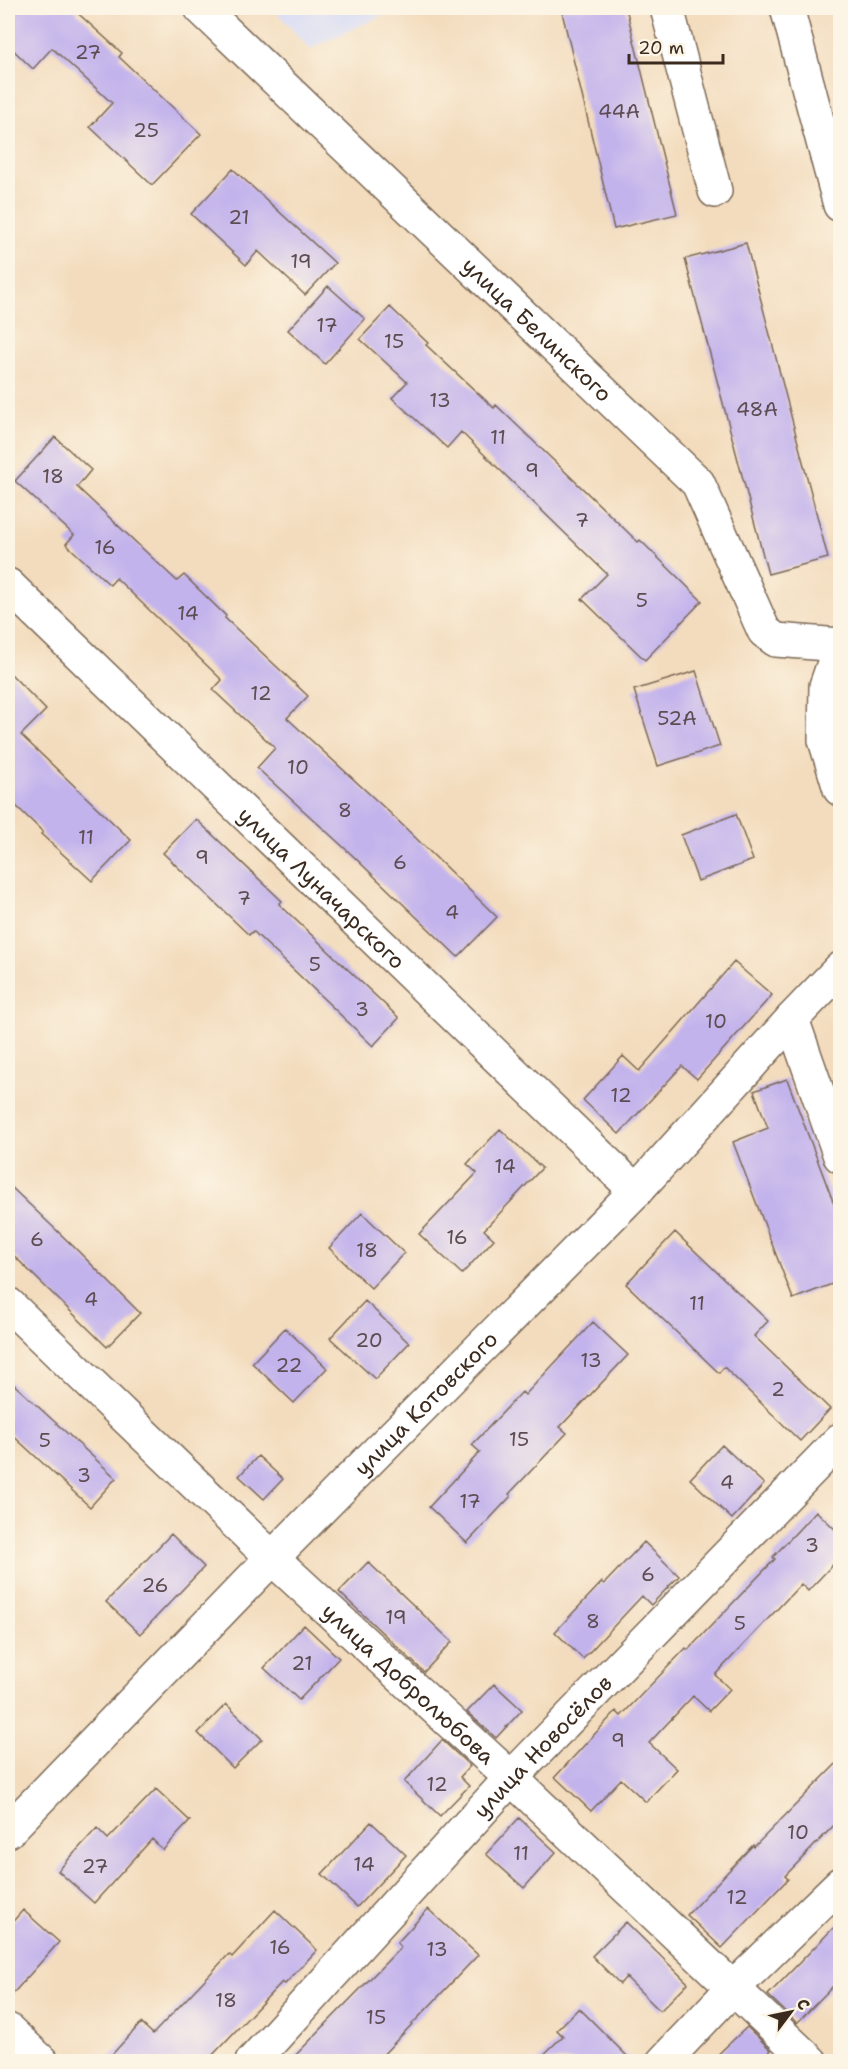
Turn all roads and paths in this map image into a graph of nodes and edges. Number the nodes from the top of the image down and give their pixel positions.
1 (201, 8) edge
2 (667, 8) edge
3 (787, 8) edge
4 (715, 191) dead end
5 (840, 205) edge
6 (8, 585) edge
7 (840, 646) edge
8 (840, 789) edge
9 (840, 969) edge
10 (792, 1019) junction
11 (840, 1156) edge
12 (636, 1191) junction
13 (8, 1304) edge
14 (840, 1440) edge
15 (272, 1558) junction
16 (511, 1778) junction
17 (8, 1831) edge
18 (840, 1884) edge
19 (733, 1988) junction
20 (8, 2030) edge
21 (42, 2061) edge
22 (252, 2061) edge
23 (663, 2061) edge
24 (811, 2061) edge

1 - 7 street, улица Белинского
2 - 4 street
3 - 5 street
6 - 12 street, улица Луначарского
7 - 8 street
9 - 10 street, улица Котовского
10 - 11 street
10 - 12 street, улица Котовского
12 - 15 street, улица Котовского
13 - 15 street, улица Добролюбова
14 - 16 street, улица Новосёлов
15 - 16 street, улица Добролюбова
15 - 17 street, улица Котовского
16 - 19 street, улица Добролюбова
16 - 22 street, улица Новосёлов
18 - 19 street
19 - 23 street
19 - 24 street, улица Добролюбова
20 - 21 street

